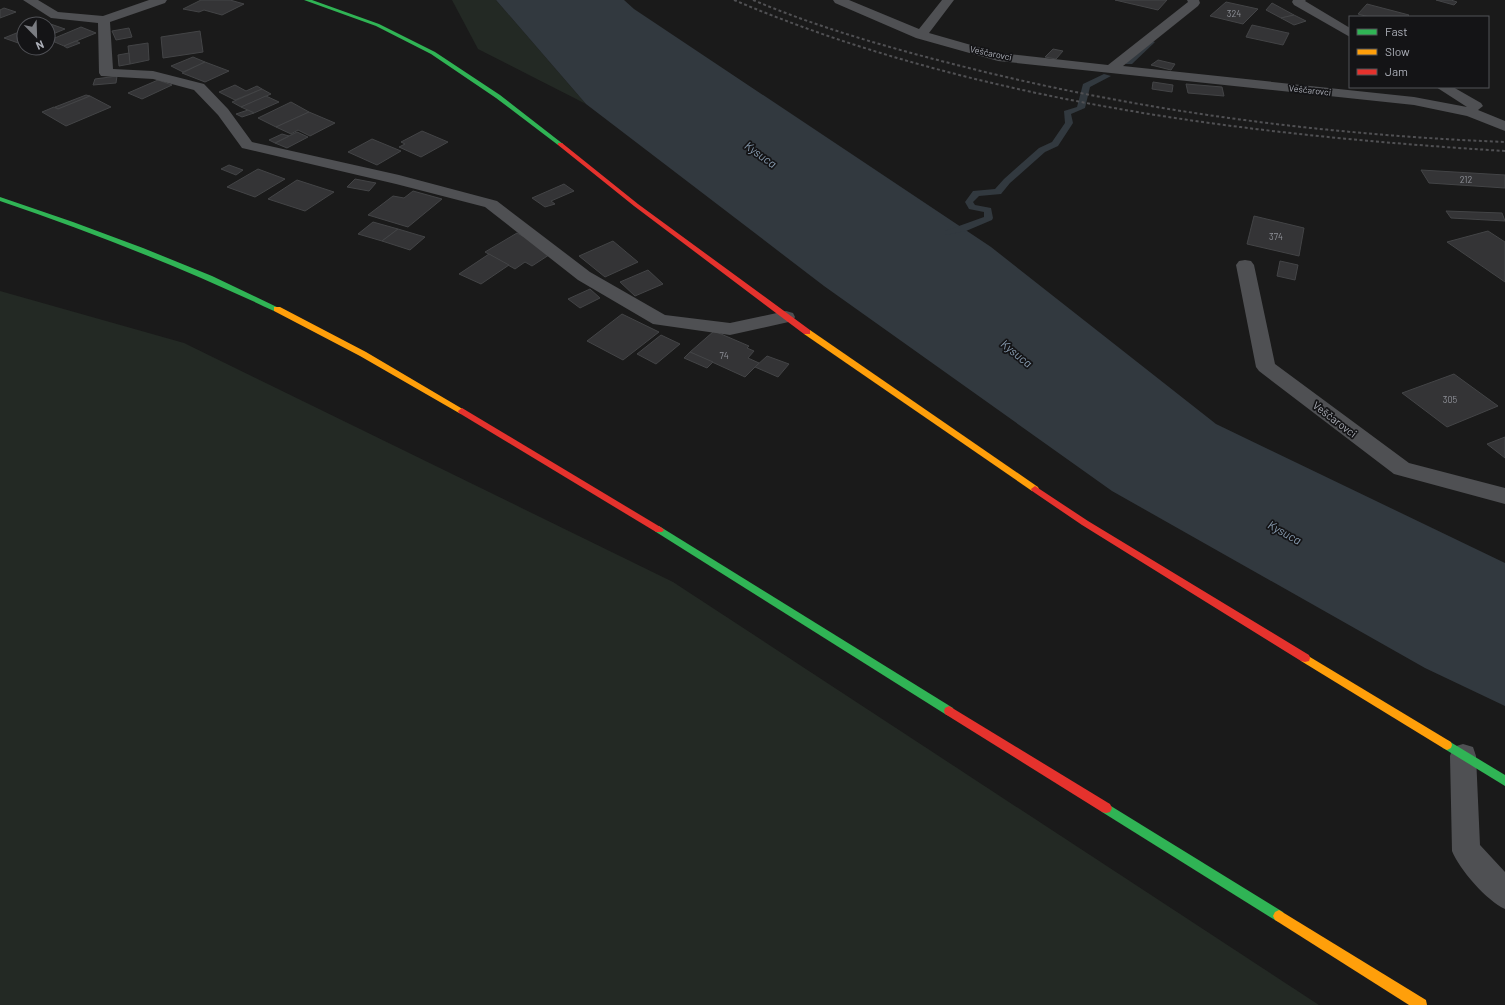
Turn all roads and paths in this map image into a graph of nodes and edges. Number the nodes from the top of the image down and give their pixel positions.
1 (29, 0) edge
2 (161, 0) edge
3 (307, 0) edge
4 (839, 0) edge
5 (948, 0) edge
6 (1193, 0) edge
7 (1300, 0) edge
8 (104, 20) junction
9 (1349, 32) edge
10 (921, 35) junction
11 (1111, 69) junction
12 (1445, 88) edge
13 (1505, 126) edge
14 (0, 199) edge
15 (1245, 266) dead end
16 (786, 317) junction
17 (1505, 496) edge
18 (1463, 756) junction
19 (1505, 781) edge
20 (1505, 894) edge
21 (1421, 1005) edge

1 - 8 street
2 - 8 street
3 - 16 main road
4 - 10 street, Veščarovci
5 - 10 street
6 - 11 street
7 - 9 street
8 - 16 street
10 - 11 street, Veščarovci
11 - 13 street, Veščarovci
12 - 13 street, Veščarovci
14 - 21 main road
15 - 17 street, Veščarovci
16 - 18 main road
18 - 19 main road
18 - 20 street

